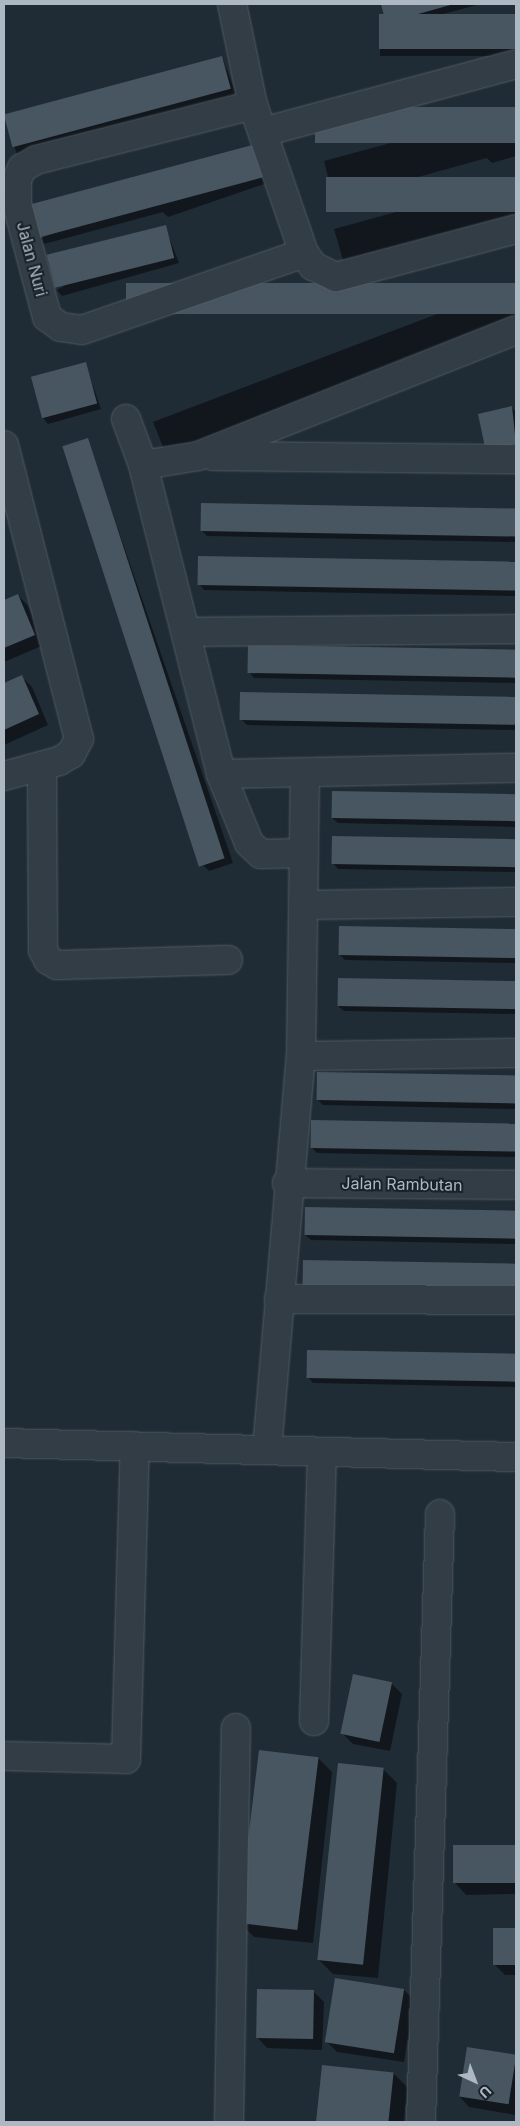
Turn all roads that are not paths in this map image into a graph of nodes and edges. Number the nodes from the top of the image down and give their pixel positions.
1 (232, 4) edge
2 (516, 64) edge
3 (253, 105) junction
4 (263, 132) junction
5 (516, 229) edge
6 (304, 253) junction
7 (516, 330) edge
8 (126, 419) dead end
9 (4, 445) edge
10 (198, 456) junction
11 (516, 459) edge
12 (143, 465) junction
13 (516, 629) edge
14 (187, 632) junction
15 (42, 766) junction
16 (516, 768) edge
17 (222, 774) junction
18 (305, 774) junction
19 (4, 776) edge
20 (304, 853) junction
21 (516, 902) edge
22 (303, 905) junction
23 (228, 960) dead end
24 (516, 1053) edge
25 (301, 1056) junction
26 (287, 1183) junction
27 (516, 1185) edge
28 (280, 1299) junction
29 (516, 1300) edge
30 (4, 1444) edge
31 (135, 1446) junction
32 (267, 1450) junction
33 (322, 1452) junction
34 (516, 1457) edge
35 (440, 1514) dead end
36 (314, 1721) dead end
37 (236, 1728) dead end
38 (4, 1756) edge
39 (229, 2122) edge
40 (421, 2122) edge

1 - 3 street
2 - 4 street
3 - 4 street
3 - 6 street, Jalan Nuri
4 - 6 street
5 - 6 street
7 - 10 street
8 - 12 street
9 - 15 street
10 - 11 street
10 - 12 street
12 - 14 street
13 - 14 street
14 - 17 street
15 - 19 street
15 - 23 street
16 - 18 street
17 - 18 street
17 - 20 street
18 - 20 street
20 - 22 street
21 - 22 street
22 - 25 street
24 - 25 street
25 - 26 street
26 - 27 street, Jalan Rambutan
26 - 28 street
28 - 29 street
28 - 32 street
30 - 31 street
31 - 32 street
31 - 38 street
32 - 33 street
33 - 34 street
33 - 36 street
35 - 40 street
37 - 39 street

